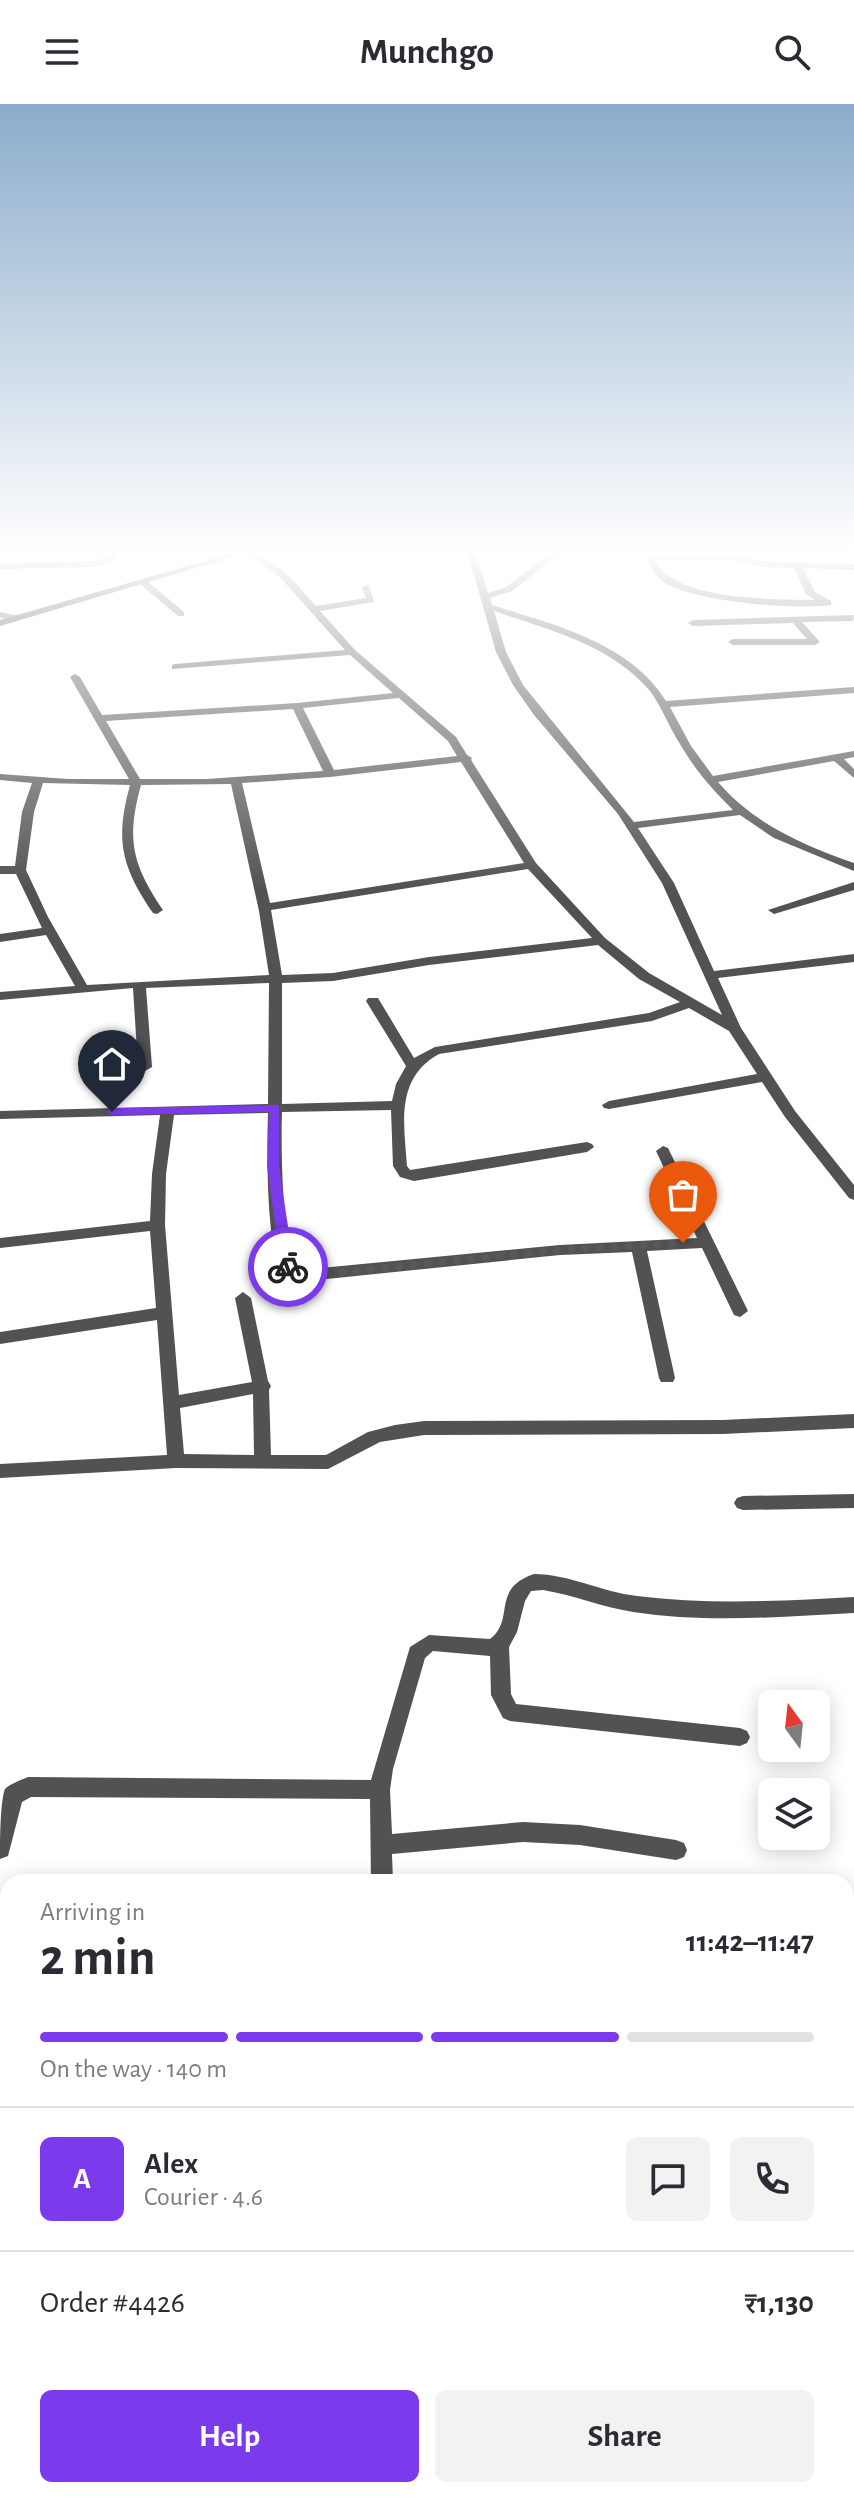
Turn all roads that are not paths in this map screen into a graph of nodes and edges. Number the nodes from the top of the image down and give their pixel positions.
1 (190, 666) edge
2 (367, 666) edge
3 (508, 666) edge
4 (628, 666) edge
5 (175, 667) dead end
6 (75, 677) dead end
7 (854, 690) edge
8 (400, 695) junction
9 (666, 704) junction
10 (297, 706) junction
11 (100, 718) junction
12 (854, 754) edge
13 (836, 757) junction
14 (467, 758) junction
15 (330, 774) junction
16 (854, 775) edge
17 (0, 777) edge
18 (709, 780) junction
19 (38, 781) junction
20 (236, 781) junction
21 (136, 782) junction
22 (741, 812) junction
23 (631, 826) junction
24 (531, 865) junction
25 (854, 867) edge
26 (0, 870) edge
27 (20, 870) junction
28 (854, 886) edge
29 (263, 908) junction
30 (157, 910) dead end
31 (774, 910) dead end
32 (50, 931) junction
33 (0, 938) edge
34 (601, 941) junction
35 (854, 958) edge
36 (711, 975) junction
37 (276, 980) junction
38 (139, 984) junction
39 (84, 990) junction
40 (0, 996) edge
41 (373, 1001) dead end
42 (690, 1003) junction
43 (734, 1028) junction
44 (411, 1064) junction
45 (145, 1067) dead end
46 (765, 1077) junction
47 (397, 1105) junction
48 (609, 1105) dead end
49 (275, 1108) junction
50 (168, 1110) junction
51 (0, 1115) edge
52 (587, 1147) dead end
53 (663, 1151) dead end
54 (852, 1189) edge
55 (157, 1225) junction
56 (0, 1243) edge
57 (706, 1243) junction
58 (638, 1245) junction
59 (243, 1298) dead end
60 (740, 1311) dead end
61 (162, 1313) junction
62 (0, 1338) edge
63 (667, 1378) dead end
64 (263, 1386) junction
65 (170, 1403) junction
66 (854, 1421) edge
67 (176, 1461) junction
68 (262, 1462) junction
69 (0, 1471) edge
70 (854, 1501) edge
71 (743, 1503) dead end
72 (854, 1605) edge
73 (499, 1645) junction
74 (740, 1737) dead end
75 (380, 1790) junction
76 (4, 1809) edge
77 (381, 1845) junction
78 (0, 1849) edge
79 (676, 1850) dead end
80 (382, 1874) edge

1 - 5 street
2 - 8 street
3 - 23 street
4 - 9 street
6 - 11 street
7 - 9 street
8 - 10 street
8 - 14 street
9 - 18 street
10 - 11 street
10 - 15 street
11 - 21 street
12 - 13 street
13 - 16 street
13 - 18 street
14 - 15 street
14 - 24 street
15 - 20 street
17 - 19 street
18 - 22 street
19 - 21 street
19 - 27 street
20 - 21 street
20 - 29 street
21 - 30 street
22 - 23 street
22 - 25 street
23 - 36 street
24 - 29 street
24 - 34 street
26 - 27 street
27 - 32 street
28 - 31 street
29 - 37 street
32 - 33 street
32 - 39 street
34 - 37 street
34 - 42 street
35 - 36 street
36 - 43 street
37 - 38 street
37 - 49 street
38 - 39 street
38 - 45 street
39 - 40 street
41 - 44 street
42 - 43 street
42 - 44 street
43 - 46 street
44 - 47 street
46 - 48 street
46 - 54 street
47 - 49 street
47 - 52 street
49 - 50 street
49 - 58 street
50 - 51 street
50 - 55 street
53 - 57 street
55 - 56 street
55 - 61 street
57 - 58 street
57 - 60 street
58 - 63 street
59 - 64 street
61 - 62 street
61 - 65 street
64 - 65 street
64 - 68 street
65 - 67 street
66 - 68 street
67 - 68 street
67 - 69 street
70 - 71 street
72 - 73 street
73 - 74 street
73 - 75 street
75 - 76 street
75 - 77 street
76 - 78 street
77 - 79 street
77 - 80 street

